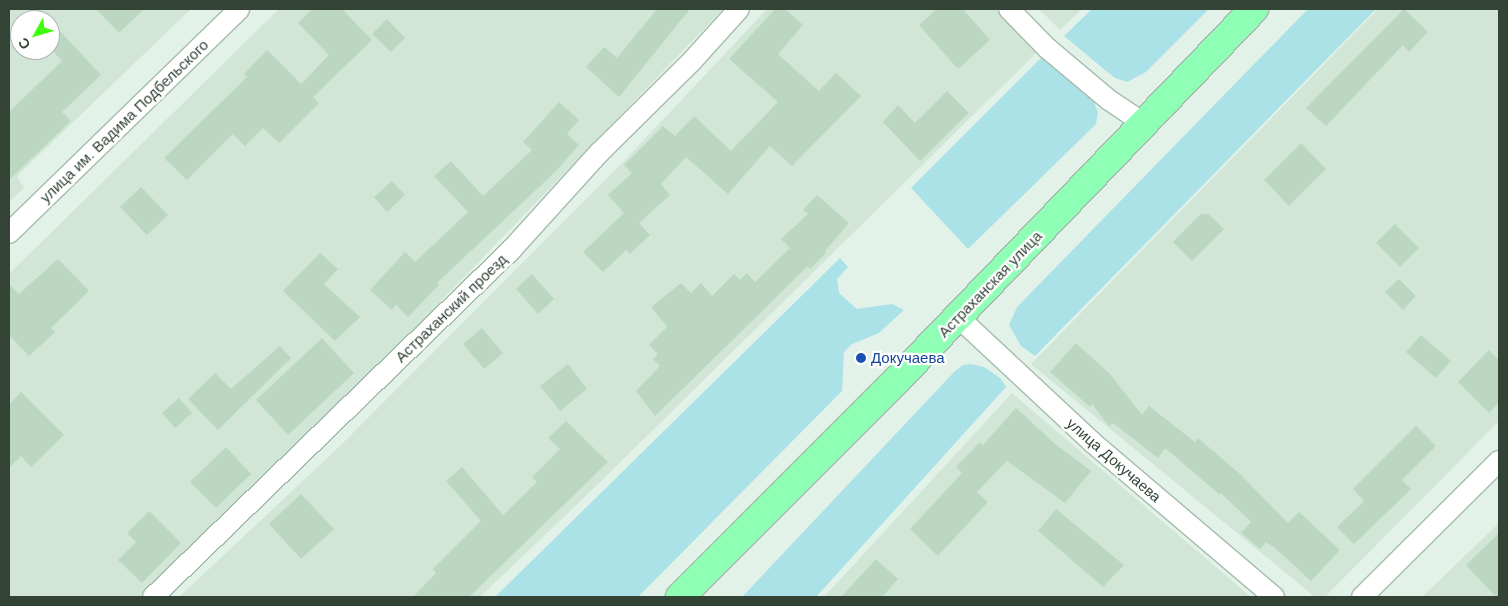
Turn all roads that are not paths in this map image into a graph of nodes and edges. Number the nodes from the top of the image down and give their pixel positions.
1 (240, 9) edge
2 (739, 9) edge
3 (1009, 9) edge
4 (1254, 9) edge
5 (1145, 124) junction
6 (9, 233) edge
7 (958, 317) junction
8 (1499, 461) edge
9 (153, 597) edge
10 (680, 597) edge
11 (1274, 597) edge
12 (1362, 597) edge

1 - 6 street, улица им. Вадима Подбельского
2 - 9 street, Астраханский проезд
3 - 5 street
4 - 5 main road, Астраханская улица
5 - 7 main road, Астраханская улица
7 - 10 main road, Астраханская улица
7 - 11 street, улица Докучаева
8 - 12 street

